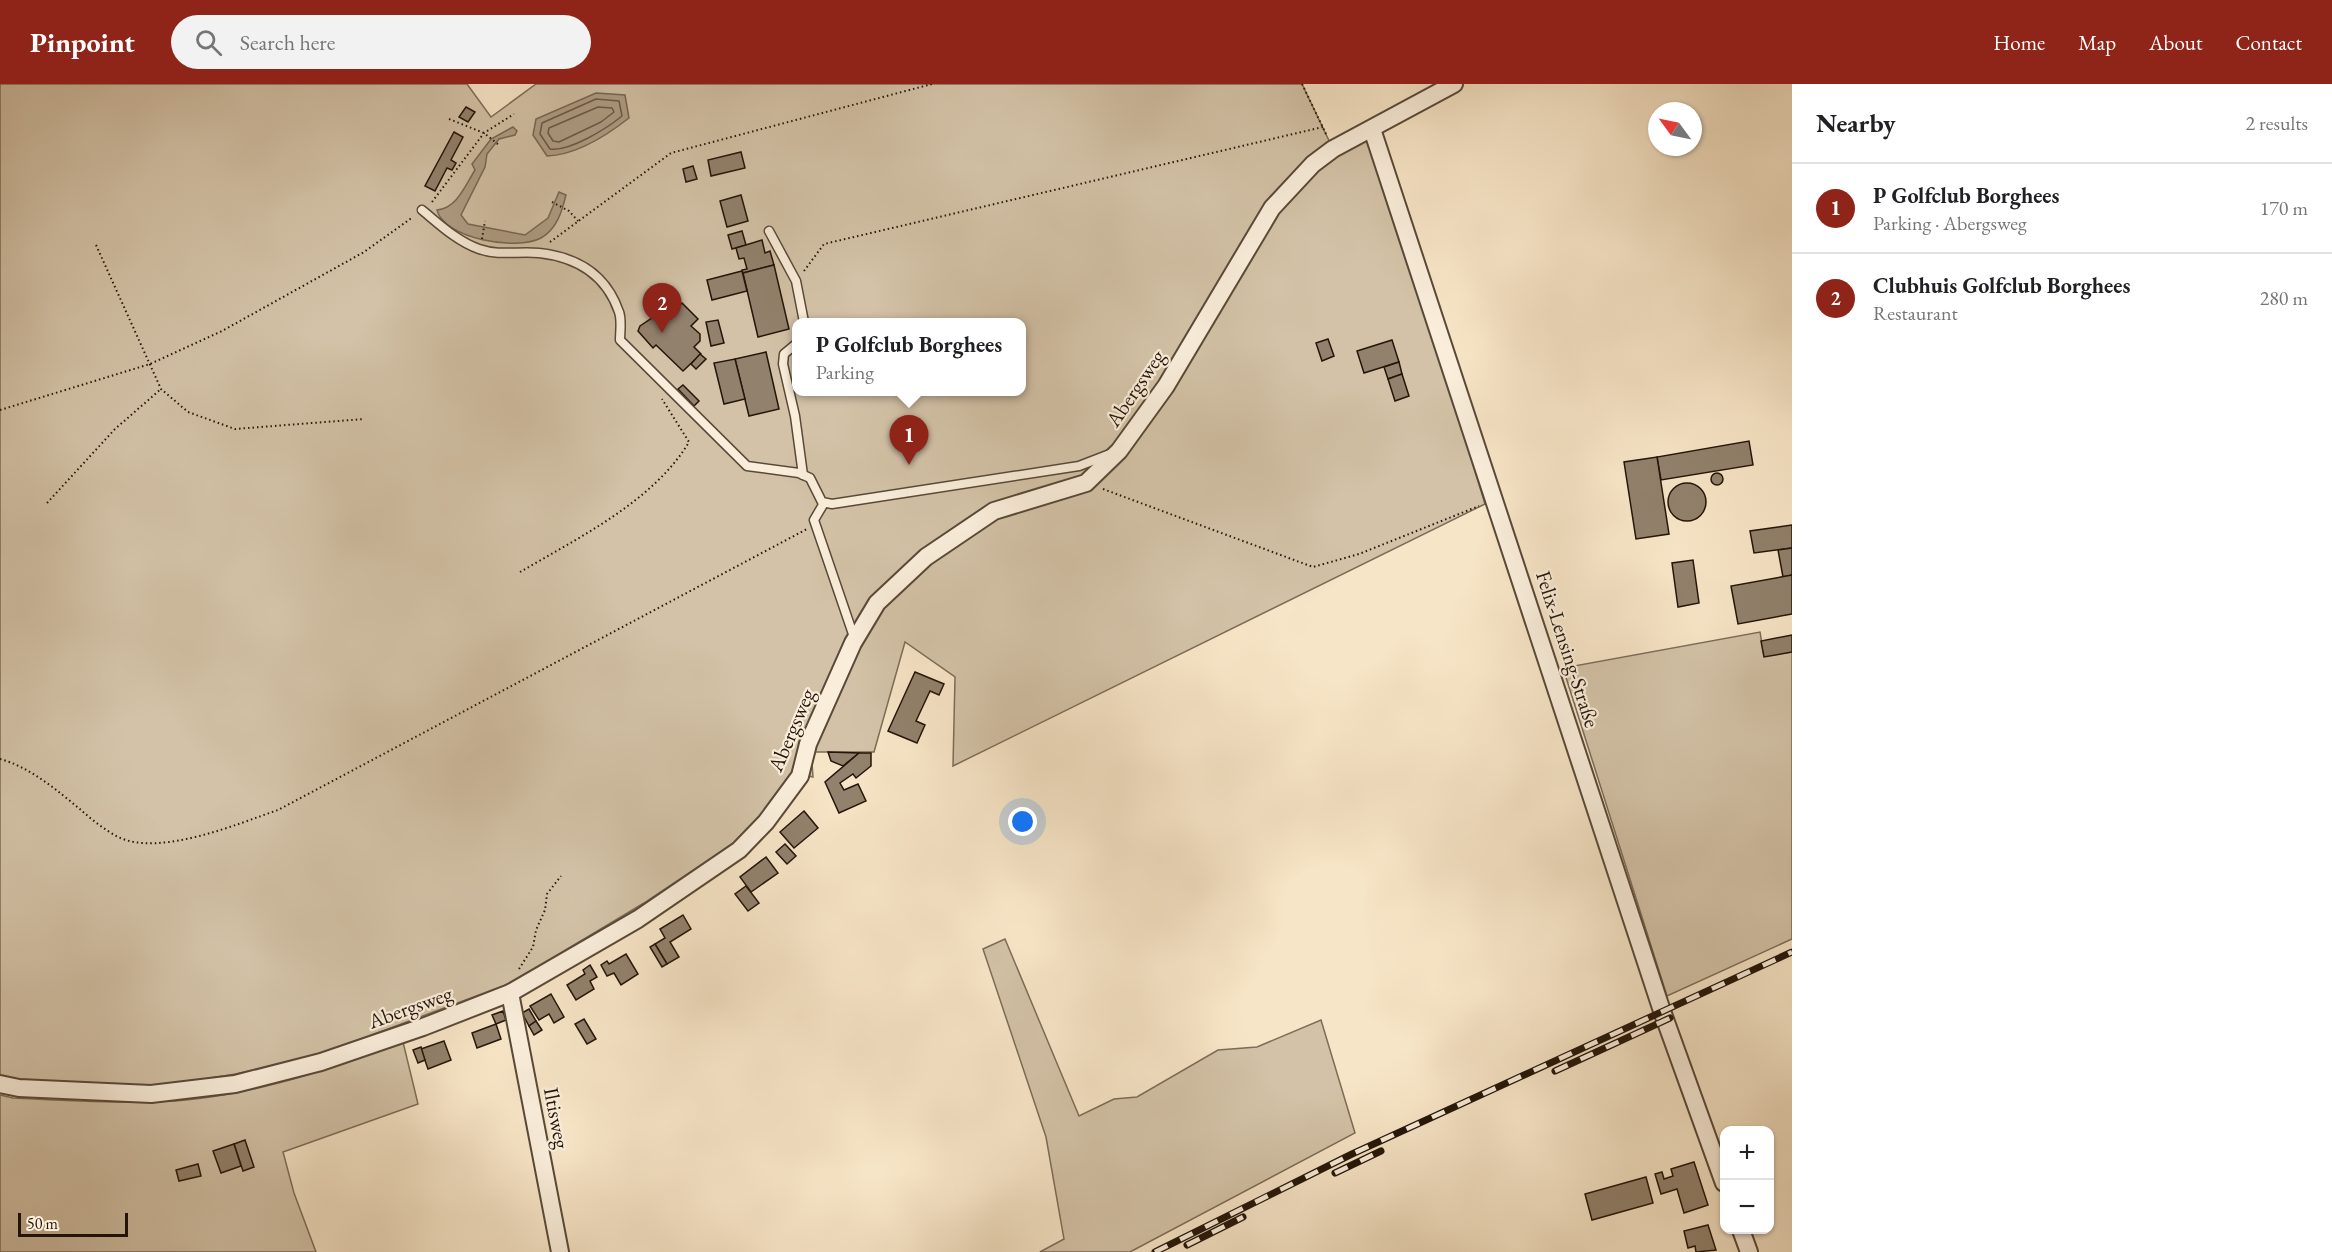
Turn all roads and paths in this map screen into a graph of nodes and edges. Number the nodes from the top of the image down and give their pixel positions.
1 (932, 84) edge
2 (1302, 84) edge
3 (1454, 84) edge
4 (514, 114) dead end
5 (449, 119) dead end
6 (1323, 127) junction
7 (1372, 129) junction
8 (486, 134) junction
9 (499, 145) dead end
10 (1333, 149) junction
11 (552, 202) dead end
12 (422, 210) junction
13 (578, 220) junction
14 (486, 221) dead end
15 (769, 231) dead end
16 (482, 240) dead end
17 (96, 245) dead end
18 (544, 254) junction
19 (796, 281) junction
20 (803, 318) edge
21 (792, 347) edge
22 (150, 364) junction
23 (660, 377) junction
24 (161, 389) junction
25 (0, 410) edge
26 (364, 419) dead end
27 (1119, 451) junction
28 (803, 475) junction
29 (1086, 483) junction
30 (1496, 499) junction
31 (47, 503) dead end
32 (824, 503) junction
33 (814, 520) junction
34 (520, 572) dead end
35 (855, 641) junction
36 (0, 759) edge
37 (561, 876) dead end
38 (514, 991) junction
39 (0, 1084) edge
40 (1724, 1180) edge
41 (1742, 1234) edge
42 (560, 1252) edge
43 (1749, 1252) edge

1 - 13 path
2 - 6 path
3 - 7 street, Abergsweg
4 - 8 path
5 - 8 path
6 - 10 path
6 - 19 path
7 - 10 street, Abergsweg
7 - 30 street, Felix-Lensing-Straße
8 - 9 path
8 - 12 path
10 - 27 street, Abergsweg
11 - 13 path
12 - 18 lane
12 - 22 path
13 - 18 path
14 - 16 path
15 - 19 lane
17 - 22 path
18 - 23 lane
19 - 20 lane
21 - 28 lane
22 - 24 path
22 - 25 path
23 - 28 lane
23 - 34 path
24 - 26 path
24 - 31 path
27 - 29 street, Abergsweg
27 - 32 lane
28 - 32 lane
29 - 30 path
29 - 35 street, Abergsweg
30 - 40 street, Felix-Lensing-Straße
32 - 33 lane
33 - 35 lane
33 - 36 path
35 - 38 street, Abergsweg
37 - 38 path
38 - 39 street, Abergsweg
38 - 42 street, Iltisweg
41 - 43 street

